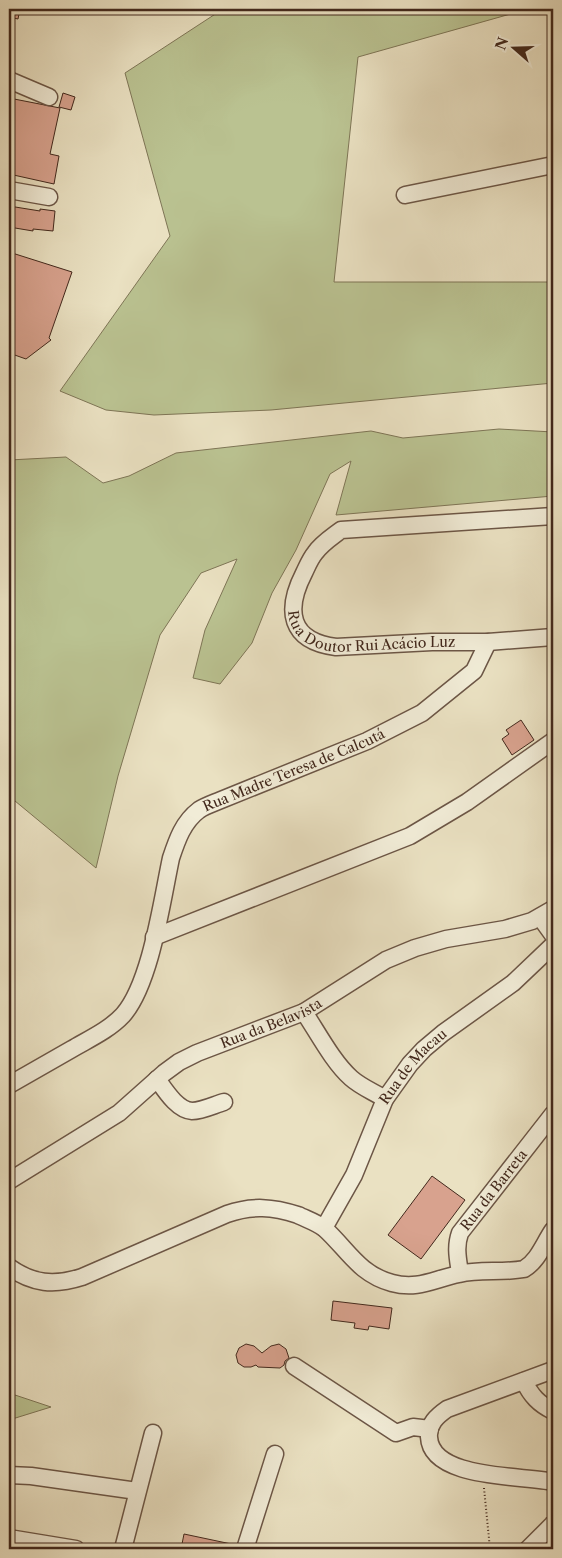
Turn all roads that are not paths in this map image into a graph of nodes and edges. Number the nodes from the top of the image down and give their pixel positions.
1 (9, 80) edge
2 (49, 97) dead end
3 (553, 165) edge
4 (9, 190) edge
5 (405, 195) dead end
6 (49, 197) dead end
7 (553, 516) edge
8 (553, 638) edge
9 (488, 642) junction
10 (553, 741) edge
11 (547, 913) edge
12 (553, 935) edge
13 (154, 937) junction
14 (553, 945) edge
15 (304, 1012) junction
16 (157, 1079) junction
17 (9, 1085) edge
18 (385, 1099) junction
19 (224, 1102) dead end
20 (553, 1114) edge
21 (9, 1181) edge
22 (324, 1228) junction
23 (553, 1230) edge
24 (9, 1266) edge
25 (460, 1273) junction
26 (294, 1366) dead end
27 (553, 1370) edge
28 (524, 1381) junction
29 (553, 1411) edge
30 (430, 1429) junction
31 (152, 1433) dead end
32 (275, 1454) dead end
33 (9, 1475) edge
34 (553, 1482) edge
35 (137, 1491) junction
36 (553, 1524) edge
37 (9, 1538) edge
38 (76, 1549) edge
39 (123, 1549) edge
40 (245, 1549) edge
41 (528, 1549) edge

1 - 2 street
3 - 5 street
4 - 6 street
7 - 9 street, Rua Doutor Rui Acácio Luz
8 - 9 street, Rua Doutor Rui Acácio Luz
9 - 13 street, Rua Madre Teresa de Calcutá
10 - 13 street
11 - 12 street
11 - 15 street, Rua da Belavista
13 - 17 street, Rua Madre Teresa de Calcutá
14 - 18 street, Rua de Macau
15 - 16 street, Rua da Belavista
15 - 18 street
16 - 19 street
16 - 21 street, Rua da Belavista
18 - 22 street, Rua de Macau
20 - 25 street, Rua da Barreta
22 - 24 street
22 - 25 street
23 - 25 street
26 - 30 street
27 - 28 street
28 - 29 street
28 - 30 street
30 - 34 street
31 - 35 street
32 - 40 street
33 - 35 street
35 - 39 street
36 - 41 street
37 - 38 street

